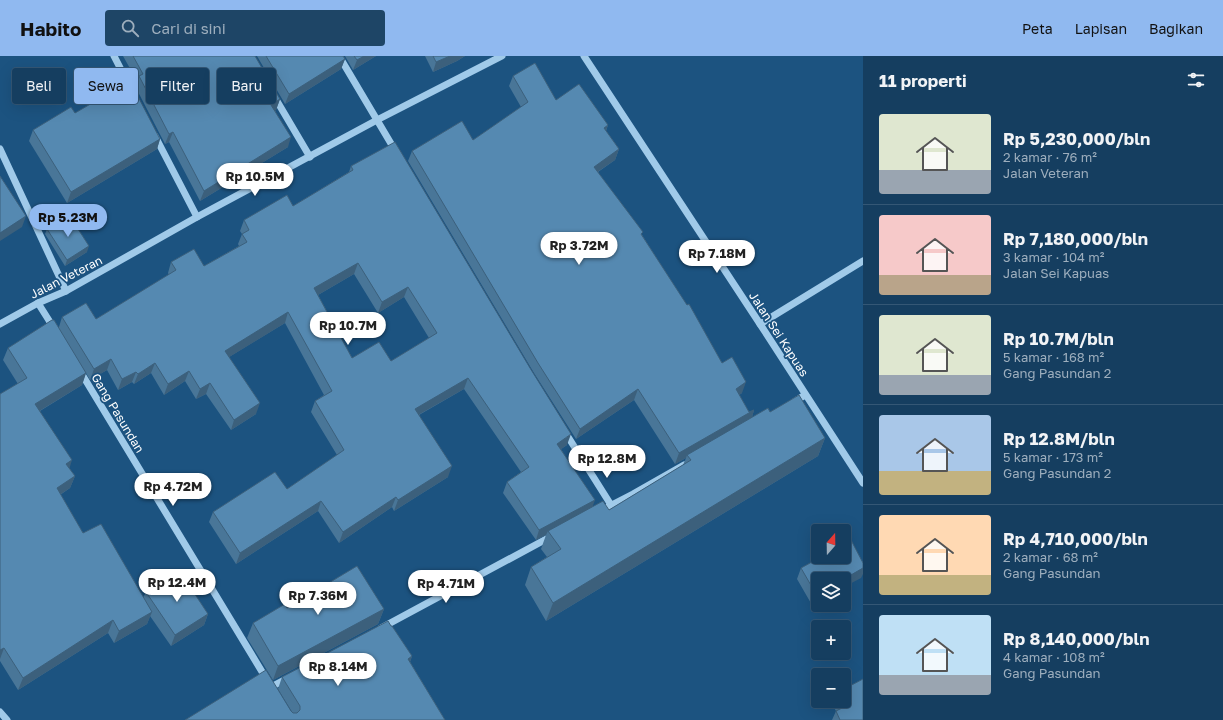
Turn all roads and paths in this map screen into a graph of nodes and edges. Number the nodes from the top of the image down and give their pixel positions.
1 (114, 56) edge
2 (339, 56) edge
3 (502, 56) edge
4 (584, 56) edge
5 (120, 68) edge
6 (276, 99) edge
7 (377, 120) junction
8 (150, 126) edge
9 (0, 149) edge
10 (310, 157) junction
11 (401, 161) edge
12 (197, 217) junction
13 (863, 261) edge
14 (66, 291) junction
15 (38, 303) junction
16 (0, 324) edge
17 (760, 324) junction
18 (59, 337) edge
19 (75, 364) edge
20 (806, 395) junction
21 (785, 407) edge
22 (560, 423) edge
23 (689, 462) edge
24 (863, 483) edge
25 (611, 505) junction
26 (590, 516) edge
27 (556, 534) edge
28 (375, 631) edge
29 (292, 676) edge
30 (0, 712) edge
31 (7, 720) edge

1 - 5 street
2 - 7 street
3 - 7 street, Jalan Veteran
4 - 17 street, Jalan Sei Kapuas
6 - 10 street
7 - 10 street, Jalan Veteran
7 - 11 street
8 - 12 street
9 - 14 street
10 - 12 street, Jalan Veteran
12 - 14 street, Jalan Veteran
13 - 17 street
14 - 15 street, Jalan Veteran
15 - 16 street, Jalan Veteran
15 - 18 street
17 - 20 street, Jalan Sei Kapuas
19 - 29 street, Gang Pasundan
20 - 21 street
20 - 24 street, Jalan Sei Kapuas
22 - 25 street
23 - 25 street
25 - 26 street
27 - 28 street
30 - 31 street

